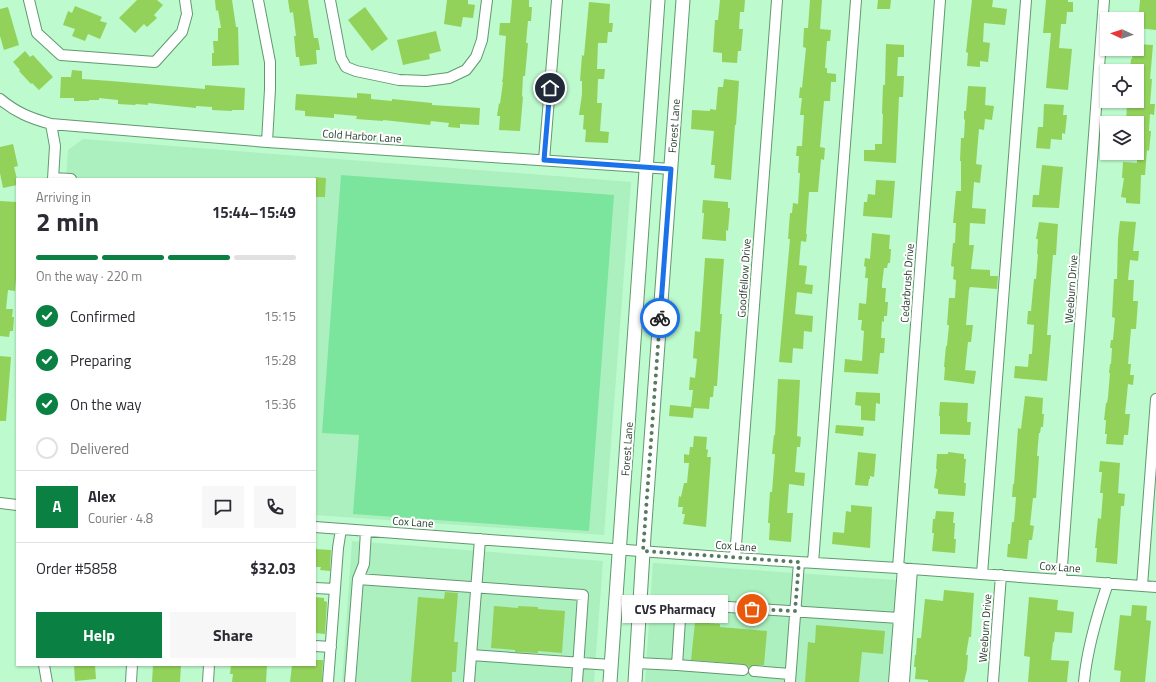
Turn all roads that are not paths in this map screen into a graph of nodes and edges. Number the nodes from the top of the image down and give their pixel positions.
1 (29, 0) edge
2 (185, 0) edge
3 (258, 0) edge
4 (330, 0) edge
5 (487, 0) edge
6 (557, 0) edge
7 (658, 0) edge
8 (684, 0) edge
9 (777, 0) edge
10 (856, 0) edge
11 (940, 0) edge
12 (1026, 0) edge
13 (1104, 0) edge
14 (0, 98) edge
15 (51, 124) junction
16 (267, 142) junction
17 (544, 160) junction
18 (646, 167) junction
19 (671, 169) junction
20 (53, 178) edge
21 (1156, 398) edge
22 (0, 503) edge
23 (16, 505) edge
24 (316, 527) edge
25 (341, 529) junction
26 (366, 531) junction
27 (480, 539) junction
28 (619, 550) junction
29 (643, 551) junction
30 (735, 558) junction
31 (799, 562) junction
32 (813, 563) junction
33 (904, 568) junction
34 (982, 574) junction
35 (1001, 575) junction
36 (358, 579) junction
37 (1061, 580) junction
38 (1108, 583) junction
39 (1142, 586) junction
40 (476, 587) junction
41 (1156, 587) edge
42 (316, 588) edge
43 (335, 589) junction
44 (795, 611) junction
45 (899, 618) junction
46 (316, 646) edge
47 (331, 647) junction
48 (471, 655) junction
49 (578, 663) junction
50 (637, 663) junction
51 (611, 665) junction
52 (677, 665) junction
53 (44, 666) edge
54 (132, 666) edge
55 (209, 666) edge
56 (743, 670) dead end
57 (754, 671) dead end
58 (790, 678) edge
59 (47, 682) edge
60 (131, 682) edge
61 (208, 682) edge
62 (328, 682) edge
63 (350, 682) edge
64 (470, 682) edge
65 (577, 682) edge
66 (610, 682) edge
67 (635, 682) edge
68 (894, 682) edge
69 (904, 682) edge
70 (993, 682) edge
71 (1084, 682) edge

1 - 2 street
3 - 16 street
4 - 5 street
6 - 17 street
7 - 18 main road, Forest Lane
8 - 19 main road, Forest Lane
9 - 30 street, Goodfellow Drive
10 - 32 street
11 - 33 street, Cedarbrush Drive
12 - 34 street
13 - 37 street, Weeburn Drive
14 - 15 street, Cold Harbor Lane
15 - 16 street, Cold Harbor Lane
15 - 20 street
16 - 17 street, Cold Harbor Lane
17 - 18 street, Cold Harbor Lane
18 - 19 street, Cold Harbor Lane
18 - 28 main road, Forest Lane
19 - 29 main road, Forest Lane
21 - 39 street
22 - 23 street
24 - 25 street, Cox Lane
25 - 26 street, Cox Lane
25 - 43 street
26 - 27 street, Cox Lane
26 - 36 street
27 - 28 street, Cox Lane
27 - 40 street
28 - 29 street, Cox Lane
28 - 51 main road, Forest Lane
29 - 30 street, Cox Lane
29 - 50 main road, Forest Lane
30 - 31 street, Cox Lane
31 - 32 street, Cox Lane
31 - 44 street
32 - 33 street, Cox Lane
33 - 34 street, Cox Lane
33 - 45 street
33 - 69 street
34 - 35 street, Cox Lane
35 - 37 street, Cox Lane
35 - 70 street, Weeburn Drive
36 - 40 street
36 - 63 street
37 - 38 street, Cox Lane
38 - 39 street, Cox Lane
38 - 71 street
39 - 41 street, Cox Lane
40 - 48 street
40 - 49 street
42 - 43 street
43 - 47 street
44 - 45 street
44 - 52 street
44 - 58 street
45 - 68 street
46 - 47 street
47 - 62 street
48 - 49 street
48 - 64 street
49 - 51 street
49 - 65 street
50 - 52 street
50 - 67 main road, Forest Lane
51 - 66 main road, Forest Lane
52 - 56 street
53 - 59 street
54 - 60 street
55 - 61 street
57 - 58 street

